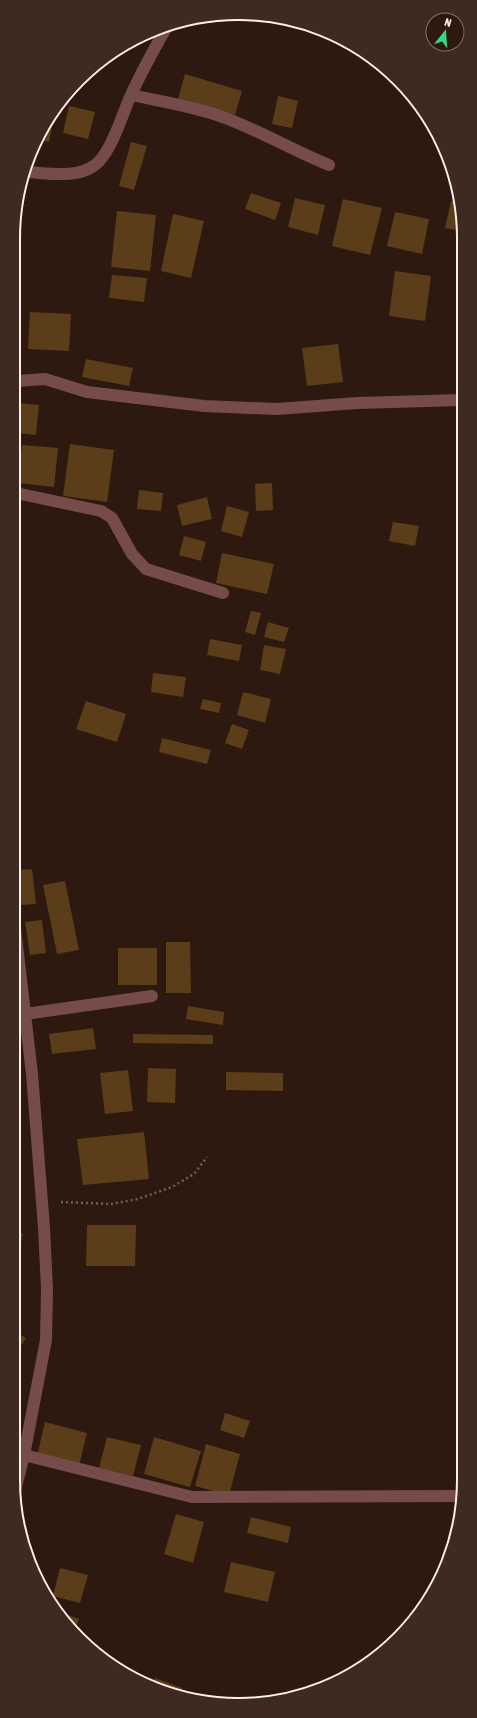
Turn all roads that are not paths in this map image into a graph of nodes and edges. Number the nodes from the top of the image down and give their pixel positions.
1 (163, 34) edge
2 (131, 95) junction
3 (329, 165) dead end
4 (30, 172) edge
5 (20, 381) edge
6 (457, 400) edge
7 (20, 494) edge
8 (223, 594) dead end
9 (20, 971) edge
10 (152, 996) dead end
11 (25, 1014) junction
12 (24, 1455) junction
13 (20, 1471) edge
14 (457, 1496) edge

1 - 2 street
2 - 3 street
2 - 4 street
5 - 6 street
7 - 8 street
9 - 11 street
10 - 11 street
11 - 12 street
12 - 13 street
12 - 14 street

